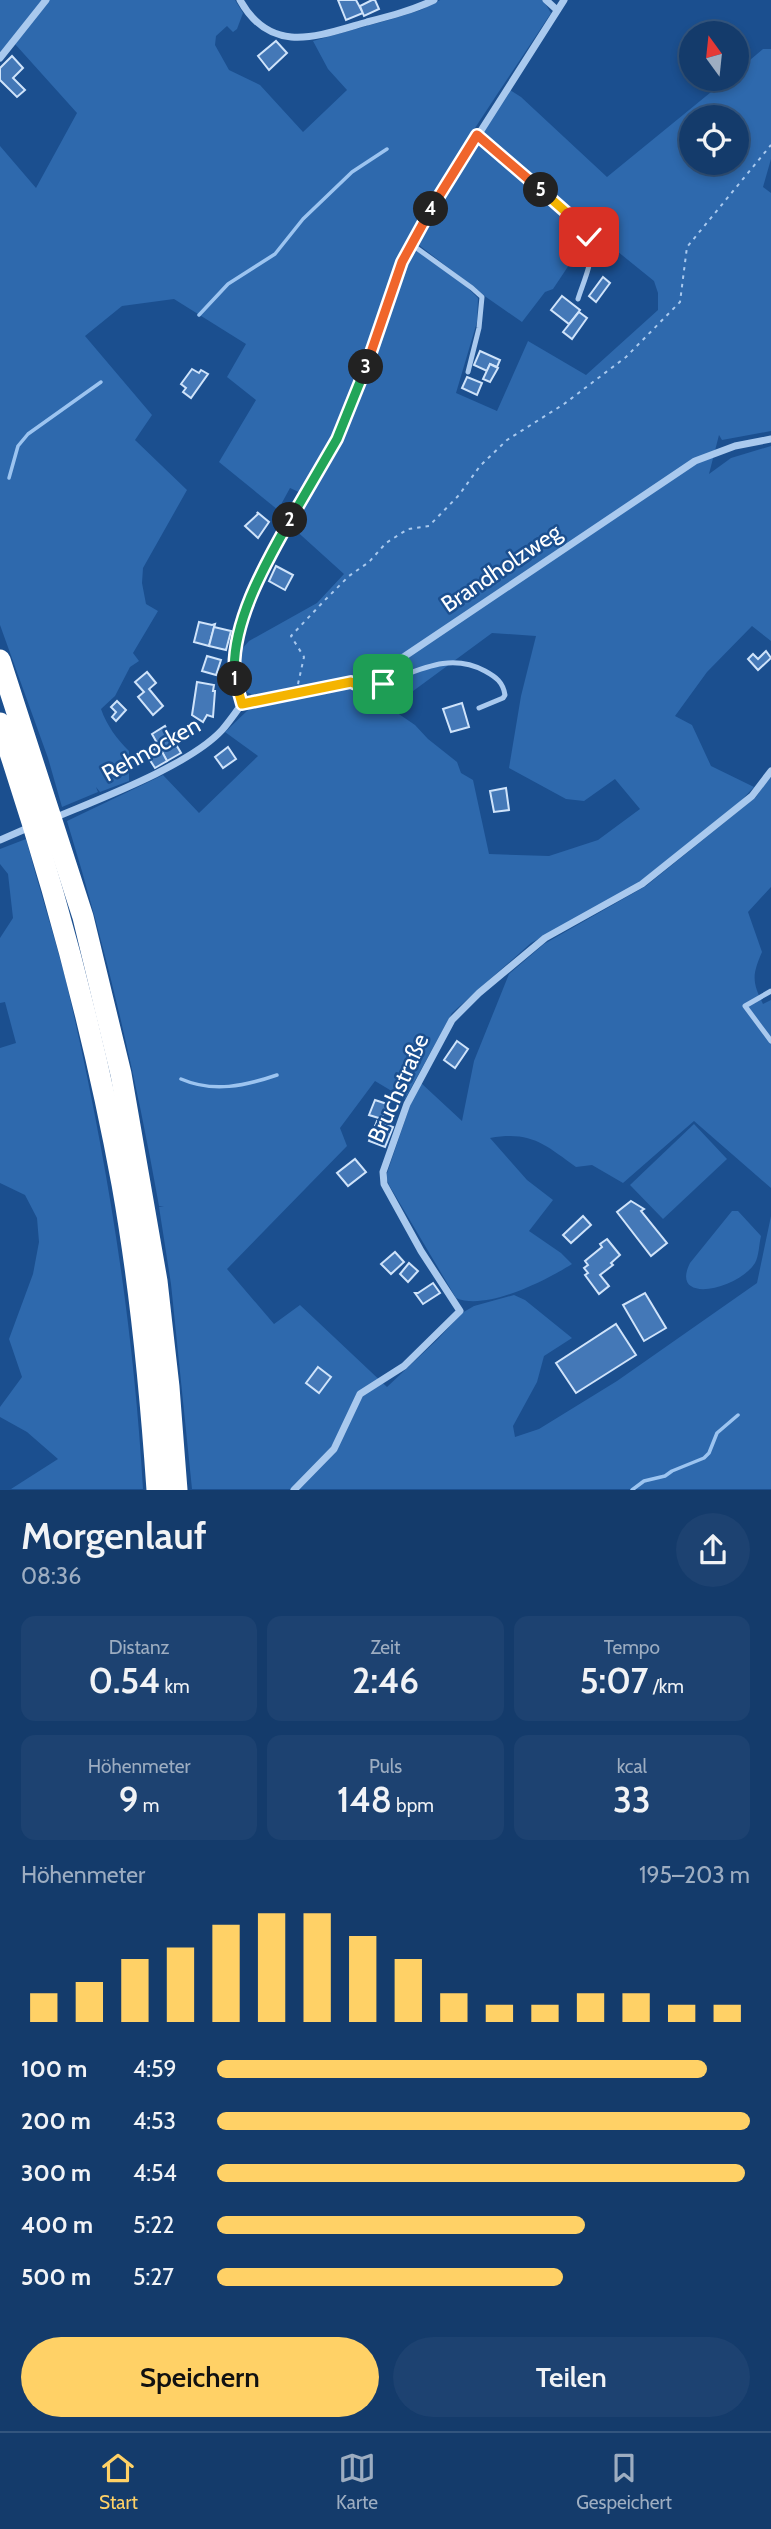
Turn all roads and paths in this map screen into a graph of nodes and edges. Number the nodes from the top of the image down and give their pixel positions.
1 (46, 0) edge
2 (240, 0) edge
3 (434, 0) edge
4 (546, 0) edge
5 (564, 0) edge
6 (557, 10) junction
7 (0, 58) edge
8 (477, 135) junction
9 (771, 145) edge
10 (411, 244) junction
11 (578, 299) dead end
12 (468, 372) dead end
13 (771, 439) edge
14 (0, 660) edge
15 (351, 682) junction
16 (296, 692) junction
17 (242, 704) junction
18 (480, 708) dead end
19 (0, 723) edge
20 (771, 771) edge
21 (2, 839) edge
22 (771, 991) edge
23 (771, 1041) edge
24 (167, 1488) edge
25 (294, 1489) edge

1 - 7 street
2 - 3 street
4 - 6 street
5 - 6 street
6 - 8 street
8 - 10 street
8 - 11 lane
9 - 16 path
10 - 12 lane
10 - 17 street
13 - 15 street, Brandholzweg
14 - 24 highway
15 - 16 street, Brandholzweg
15 - 18 lane
16 - 17 street, Brandholzweg
17 - 21 street, Rehnocken
19 - 24 highway
20 - 25 street, Bruchstraße
22 - 23 lane

